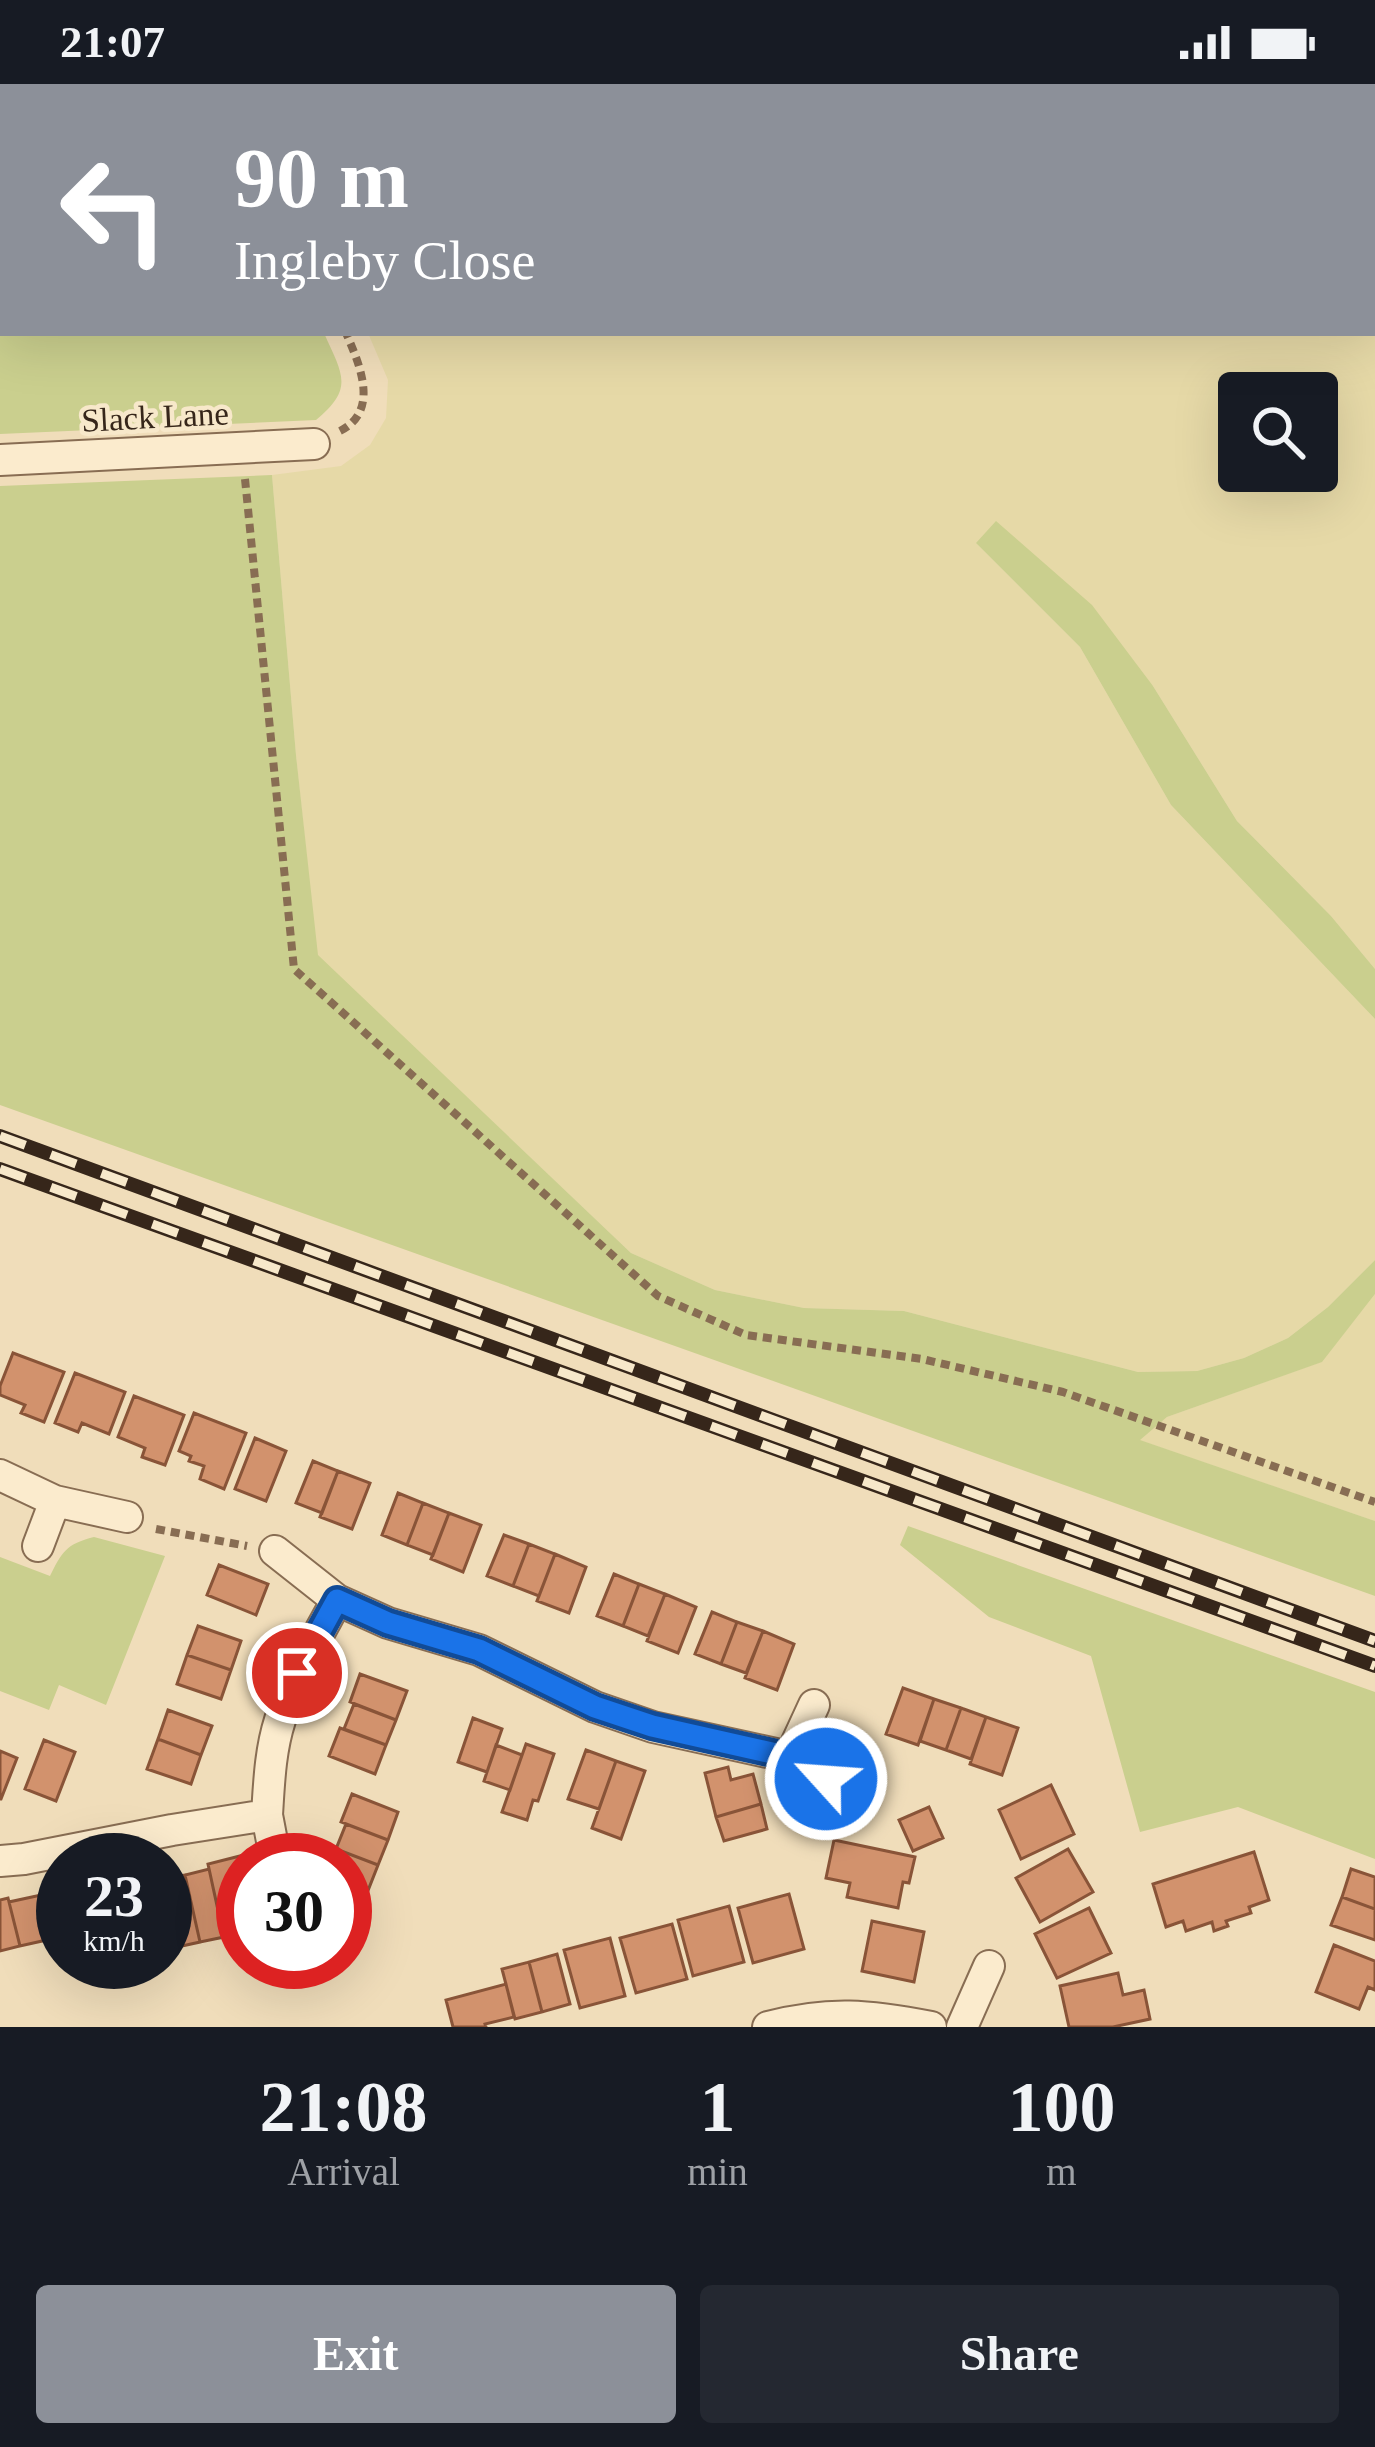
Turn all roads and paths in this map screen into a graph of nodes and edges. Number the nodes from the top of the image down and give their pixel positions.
1 (347, 336) edge
2 (314, 445) joint
3 (242, 448) junction
4 (0, 460) edge
5 (0, 1475) edge
6 (55, 1501) junction
7 (1375, 1502) edge
8 (127, 1517) joint
9 (38, 1546) dead end
10 (275, 1551) joint
11 (337, 1600) junction
12 (814, 1705) dead end
13 (790, 1757) junction
14 (826, 1779) dead end
15 (267, 1815) junction
16 (270, 1833) edge
17 (0, 1861) edge
18 (989, 1966) dead end
19 (768, 2027) edge
20 (932, 2027) edge
21 (962, 2027) edge

1 - 2 path
2 - 3 street, Slack Lane
3 - 4 street, Slack Lane
3 - 7 path
5 - 6 street
6 - 8 street
6 - 9 street
8 - 10 path
10 - 11 street
11 - 13 street
11 - 15 street
12 - 13 street
13 - 14 street
15 - 16 street
15 - 17 street
18 - 21 street
19 - 20 street

